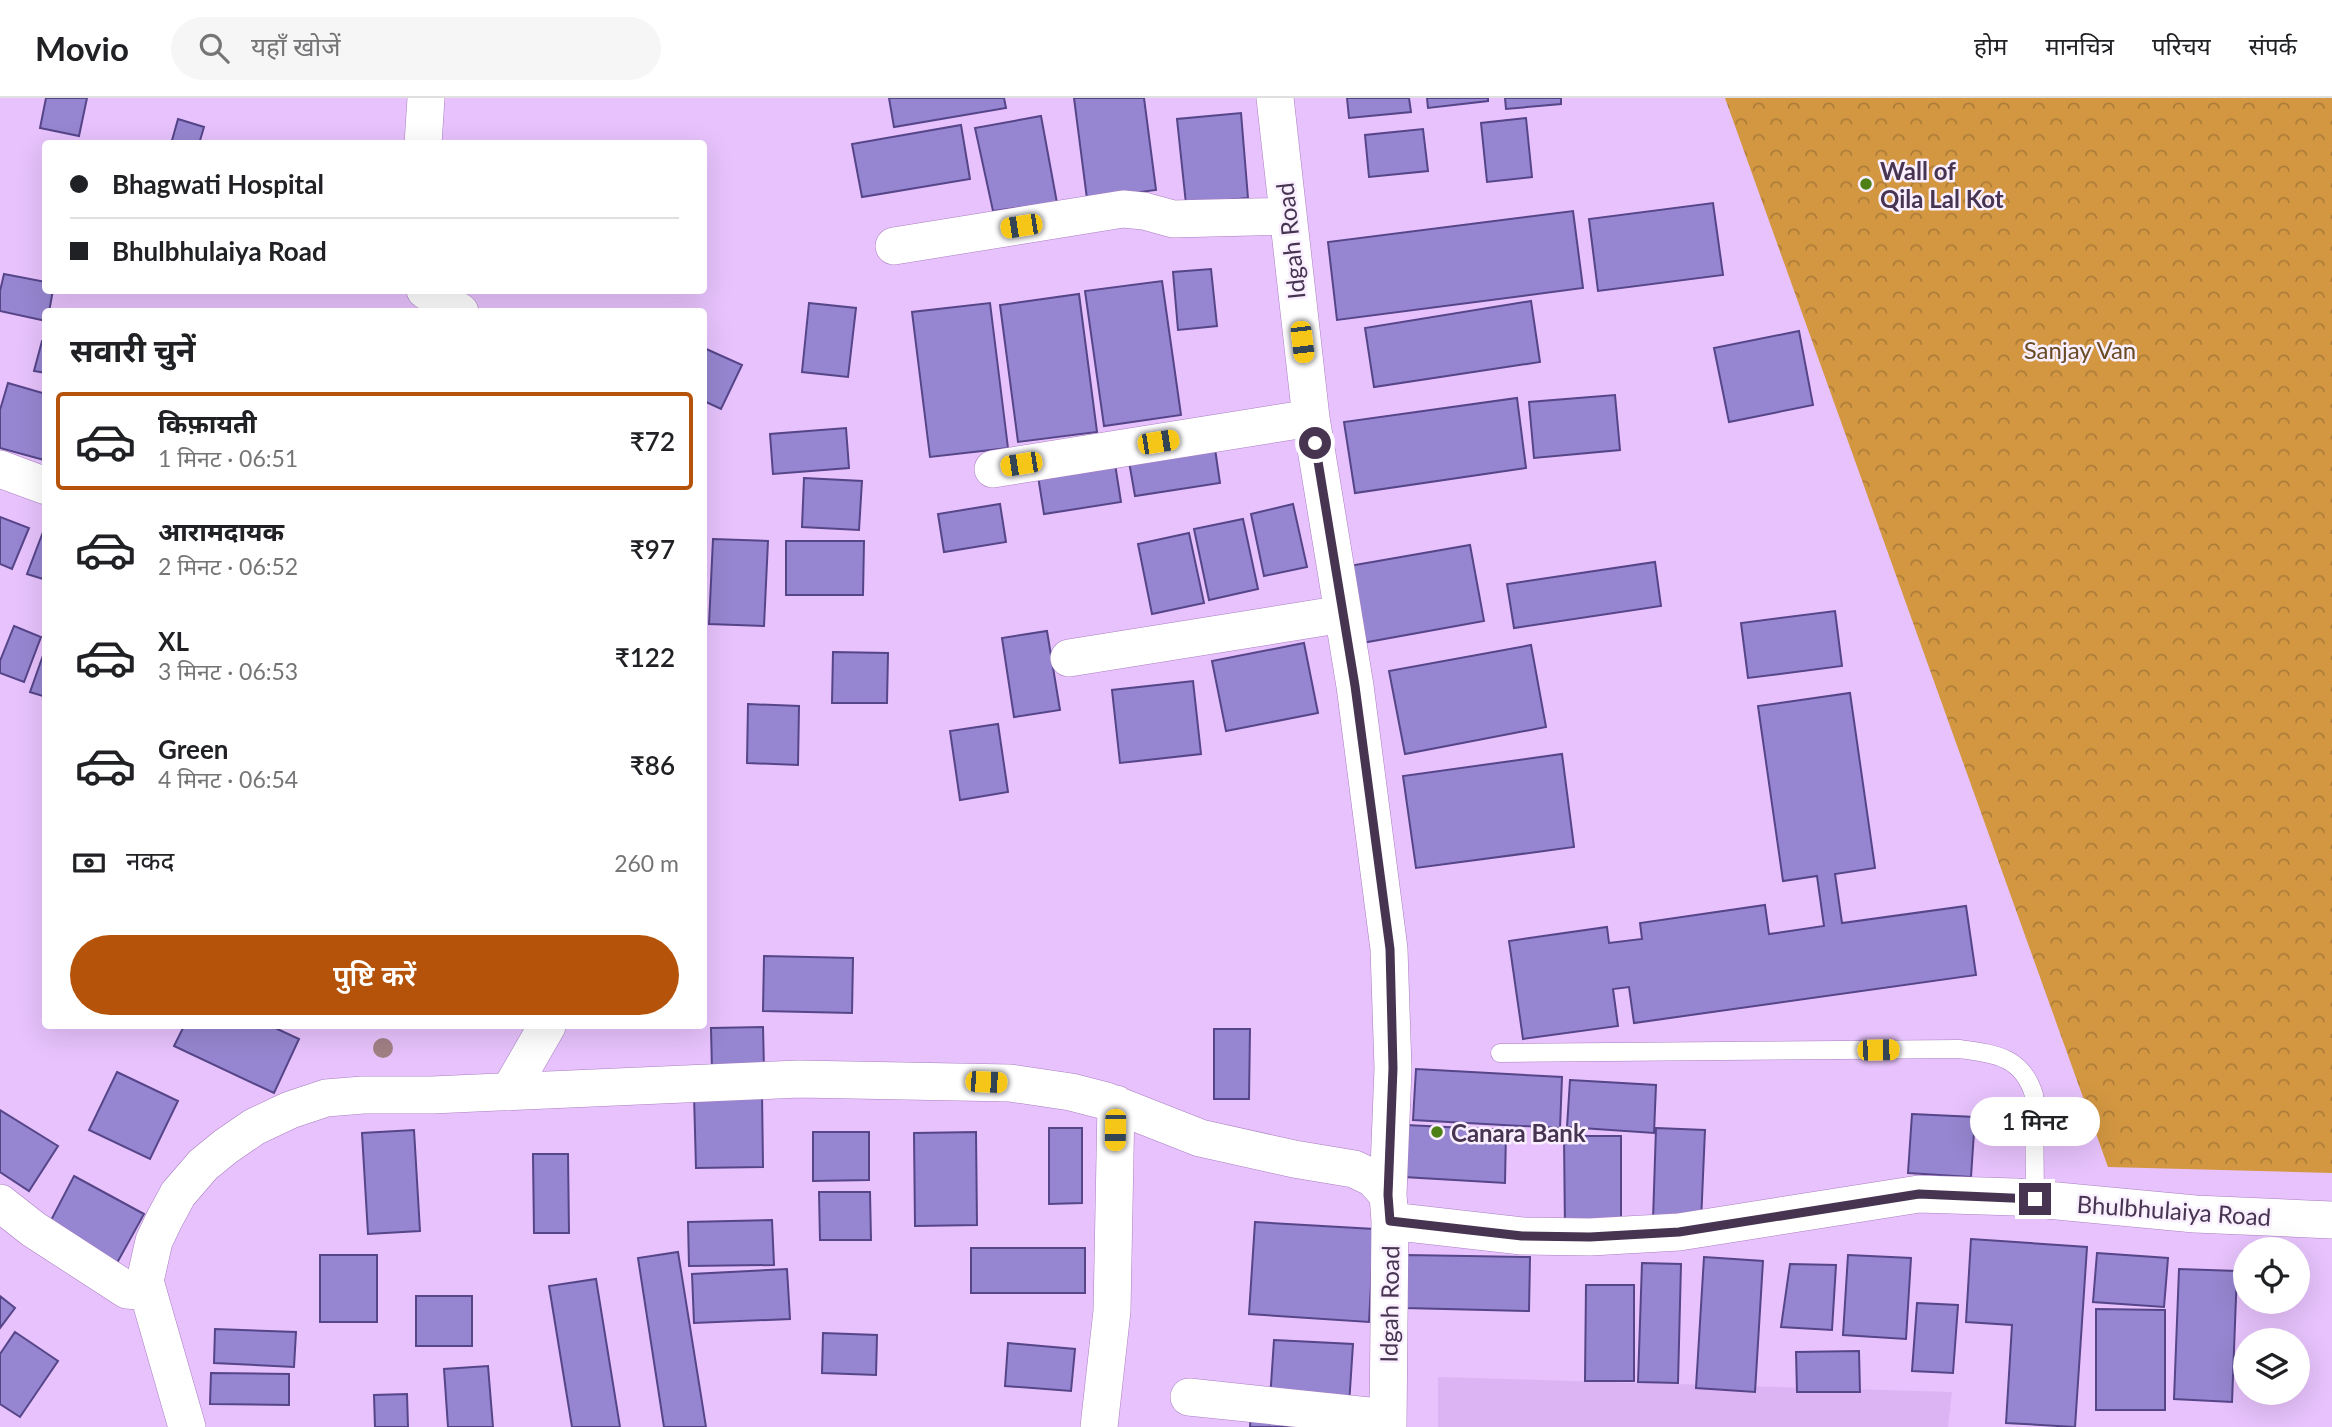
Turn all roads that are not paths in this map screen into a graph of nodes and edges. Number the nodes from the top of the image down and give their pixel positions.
1 (426, 98) edge
2 (1275, 98) edge
3 (423, 140) edge
4 (1287, 216) junction
5 (894, 246) dead end
6 (431, 294) edge
7 (454, 308) edge
8 (1311, 418) junction
9 (0, 469) edge
10 (993, 469) dead end
11 (42, 485) edge
12 (1343, 614) junction
13 (1069, 658) dead end
14 (545, 1029) edge
15 (1500, 1053) dead end
16 (509, 1092) junction
17 (1116, 1104) junction
18 (2035, 1199) junction
19 (1, 1206) edge
20 (1389, 1208) junction
21 (2332, 1220) edge
22 (145, 1281) junction
23 (1189, 1397) dead end
24 (1388, 1423) edge
25 (187, 1427) edge
26 (1099, 1427) edge

1 - 3 street
2 - 4 street, Idgah Road
4 - 5 street
4 - 8 street, Idgah Road
6 - 7 street
8 - 10 street
8 - 12 street, Idgah Road
9 - 11 street
12 - 13 street
12 - 20 street, Idgah Road
14 - 16 street
15 - 18 lane
16 - 17 street
16 - 22 street
17 - 20 street
17 - 26 street
18 - 20 street, Bhulbhulaiya Road
18 - 21 street, Bhulbhulaiya Road
19 - 22 street
20 - 24 street, Idgah Road
22 - 25 street
23 - 24 street

